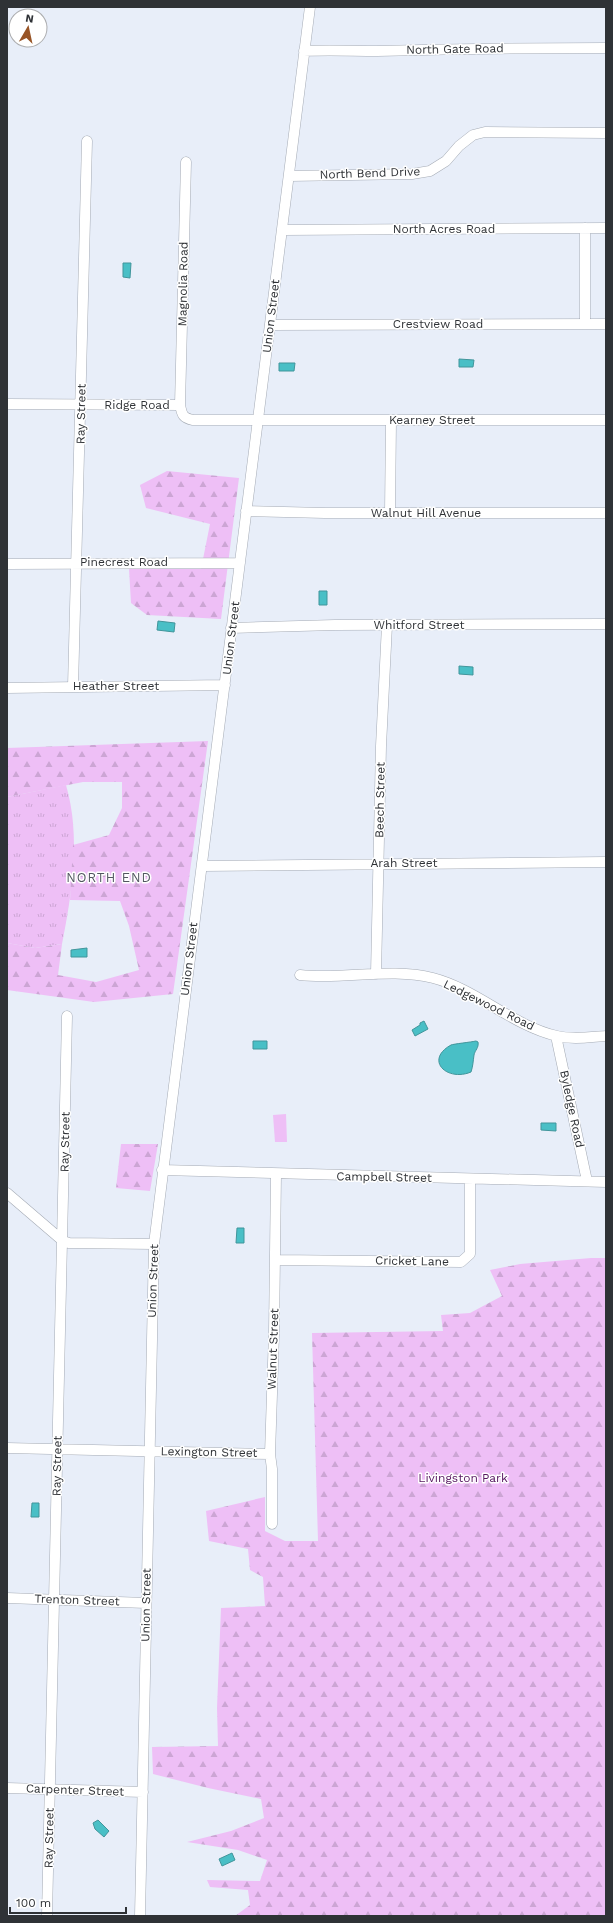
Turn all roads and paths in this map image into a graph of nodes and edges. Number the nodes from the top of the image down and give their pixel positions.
1 (310, 7) edge
2 (606, 48) edge
3 (304, 51) junction
4 (606, 133) edge
5 (88, 141) dead end
6 (186, 162) dead end
7 (289, 176) junction
8 (585, 228) junction
9 (606, 228) edge
10 (283, 230) junction
11 (585, 324) junction
12 (606, 324) edge
13 (270, 325) junction
14 (7, 404) edge
15 (81, 404) junction
16 (180, 405) junction
17 (391, 420) junction
18 (606, 420) edge
19 (258, 421) junction
20 (246, 511) junction
21 (390, 513) junction
22 (606, 513) edge
23 (77, 562) junction
24 (240, 563) junction
25 (7, 564) edge
26 (606, 624) edge
27 (387, 625) junction
28 (231, 628) junction
29 (225, 685) junction
30 (73, 687) junction
31 (7, 688) edge
32 (606, 862) edge
33 (379, 863) junction
34 (202, 866) junction
35 (376, 974) junction
36 (300, 975) dead end
37 (67, 1016) dead end
38 (556, 1036) junction
39 (606, 1036) edge
40 (162, 1170) junction
41 (276, 1174) junction
42 (470, 1179) junction
43 (587, 1181) junction
44 (606, 1182) edge
45 (7, 1193) edge
46 (63, 1240) junction
47 (154, 1244) junction
48 (276, 1260) junction
49 (7, 1448) edge
50 (58, 1448) junction
51 (148, 1451) junction
52 (270, 1454) junction
53 (272, 1524) dead end
54 (7, 1598) edge
55 (54, 1599) junction
56 (146, 1603) junction
57 (7, 1788) edge
58 (50, 1789) junction
59 (143, 1792) junction
60 (47, 1916) edge
61 (140, 1916) edge

1 - 3 street, Union Street
2 - 3 street, North Gate Road
3 - 7 street, Union Street
4 - 7 street, North Bend Drive
5 - 15 street, Ray Street
6 - 16 street, Magnolia Road
7 - 10 street, Union Street
8 - 9 street, North Acres Road
8 - 10 street, North Acres Road
8 - 11 street
10 - 13 street, Union Street
11 - 12 street, Crestview Road
11 - 13 street, Crestview Road
13 - 19 street, Union Street
14 - 15 street, Ridge Road
15 - 16 street, Ridge Road
15 - 23 street, Ray Street
16 - 19 street, Ridge Road
17 - 18 street, Kearney Street
17 - 19 street, Kearney Street
17 - 21 street
19 - 20 street, Union Street
20 - 21 street, Walnut Hill Avenue
20 - 24 street, Union Street
21 - 22 street, Walnut Hill Avenue
23 - 24 street, Pinecrest Road
23 - 25 street, Pinecrest Road
23 - 30 street, Ray Street
24 - 28 street, Union Street
26 - 27 street, Whitford Street
27 - 28 street, Whitford Street
27 - 33 street, Beech Street
28 - 29 street, Union Street
29 - 30 street, Heather Street
29 - 34 street, Union Street
30 - 31 street, Heather Street
32 - 33 street, Arah Street
33 - 34 street, Arah Street
33 - 35 street, Beech Street
34 - 40 street, Union Street
35 - 36 street, Ledgewood Road
35 - 38 street, Ledgewood Road
37 - 46 street, Ray Street
38 - 39 street, Ledgewood Road
38 - 43 street, Byledge Road
40 - 41 street, Campbell Street
40 - 47 street, Union Street
41 - 42 street, Campbell Street
41 - 48 street, Walnut Street
42 - 43 street, Campbell Street
42 - 48 street, Cricket Lane
43 - 44 street, Campbell Street
45 - 46 street
46 - 47 street
46 - 50 street, Ray Street
47 - 51 street, Union Street
48 - 52 street, Walnut Street
49 - 50 street, Lexington Street
50 - 51 street, Lexington Street
50 - 55 street, Ray Street
51 - 52 street, Lexington Street
51 - 56 street, Union Street
52 - 53 street, Walnut Street
54 - 55 street, Trenton Street
55 - 56 street, Trenton Street
55 - 58 street, Ray Street
56 - 59 street, Union Street
57 - 58 street, Carpenter Street
58 - 59 street, Carpenter Street
58 - 60 street, Ray Street
59 - 61 street, Union Street

